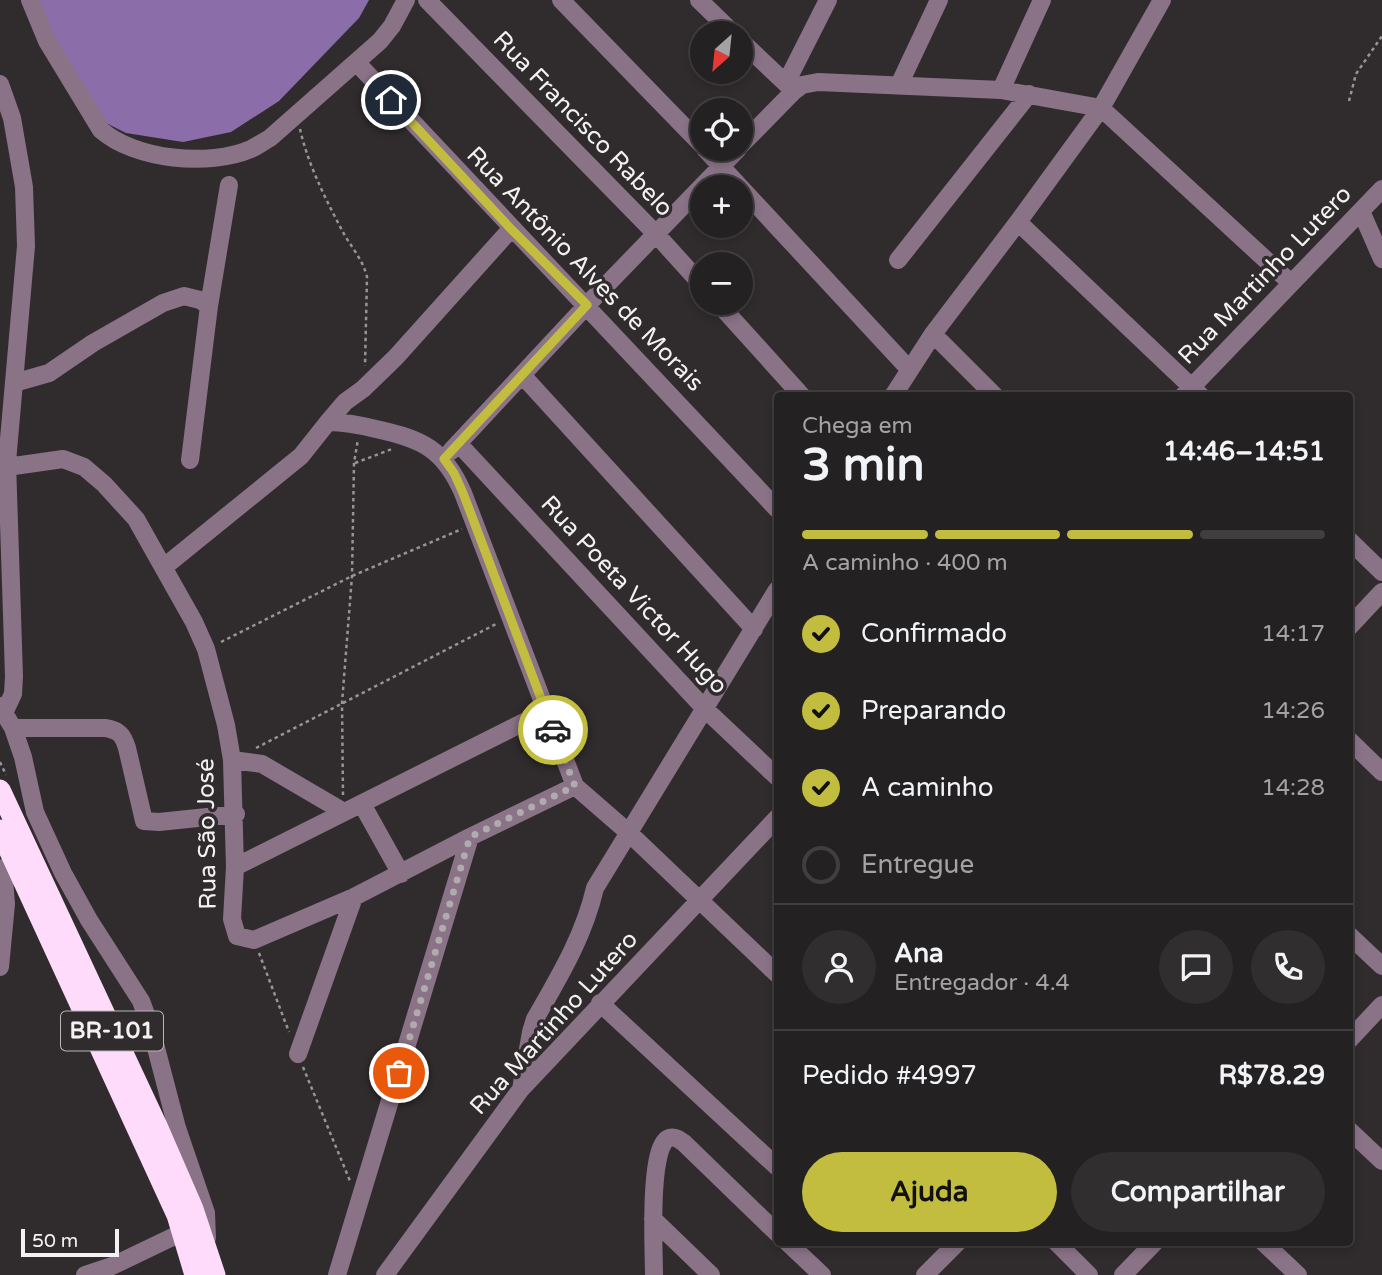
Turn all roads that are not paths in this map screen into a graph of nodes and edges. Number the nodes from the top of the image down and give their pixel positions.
1 (30, 0) edge
2 (405, 0) edge
3 (427, 0) edge
4 (561, 0) edge
5 (699, 0) edge
6 (828, 0) edge
7 (939, 0) edge
8 (1042, 0) edge
9 (1162, 0) edge
10 (718, 8) edge
11 (753, 52) edge
12 (357, 63) junction
13 (0, 84) edge
14 (900, 85) junction
15 (790, 87) junction
16 (1000, 90) junction
17 (1029, 94) junction
18 (1101, 108) junction
19 (753, 131) edge
20 (690, 133) edge
21 (717, 161) edge
22 (726, 161) edge
23 (722, 166) junction
24 (229, 185) dead end
25 (1382, 188) edge
26 (1361, 211) junction
27 (1018, 222) junction
28 (511, 229) junction
29 (656, 234) junction
30 (1382, 259) edge
31 (898, 260) dead end
32 (690, 272) edge
33 (1291, 283) junction
34 (587, 305) junction
35 (209, 306) junction
36 (729, 315) edge
37 (933, 334) junction
38 (909, 369) junction
39 (523, 376) junction
40 (7, 381) edge
41 (798, 392) edge
42 (895, 392) edge
43 (991, 392) edge
44 (1192, 392) edge
45 (328, 422) junction
46 (458, 443) junction
47 (444, 459) junction
48 (190, 460) dead end
49 (7, 467) junction
50 (774, 506) edge
51 (1353, 544) edge
52 (164, 567) junction
53 (1382, 572) edge
54 (1382, 592) edge
55 (774, 595) edge
56 (1353, 623) edge
57 (754, 629) junction
58 (3, 708) edge
59 (705, 709) junction
60 (546, 711) junction
61 (13, 728) junction
62 (1353, 744) edge
63 (233, 760) junction
64 (1382, 772) edge
65 (774, 774) edge
66 (575, 786) junction
67 (0, 790) edge
68 (362, 804) junction
69 (344, 812) junction
70 (236, 814) junction
71 (774, 821) edge
72 (0, 830) edge
73 (629, 833) junction
74 (470, 837) junction
75 (6, 866) edge
76 (235, 867) junction
77 (401, 874) junction
78 (354, 897) junction
79 (699, 899) junction
80 (1353, 939) edge
81 (1382, 966) edge
82 (0, 967) edge
83 (774, 971) edge
84 (600, 1003) junction
85 (1382, 1005) edge
86 (1353, 1036) edge
87 (298, 1054) road end
88 (520, 1089) junction
89 (1353, 1134) edge
90 (1382, 1161) edge
91 (774, 1164) edge
92 (653, 1219) junction
93 (774, 1229) edge
94 (183, 1232) junction
95 (791, 1246) edge
96 (954, 1246) edge
97 (1060, 1246) edge
98 (1151, 1246) edge
99 (1268, 1246) edge
100 (207, 1250) junction
101 (85, 1275) edge
102 (195, 1275) edge
103 (215, 1275) edge
104 (337, 1275) edge
105 (386, 1275) edge
106 (654, 1275) edge
107 (711, 1275) edge
108 (821, 1275) edge
109 (925, 1275) edge
110 (1089, 1275) edge
111 (1123, 1275) edge
112 (1298, 1275) edge

1 - 12 street
2 - 12 street
3 - 29 street, Rua Francisco Rabelo
4 - 20 street
5 - 10 street
6 - 15 street
7 - 14 street
8 - 16 street
9 - 18 street
11 - 15 street
12 - 28 street, Rua Antônio Alves de Morais
13 - 40 street
14 - 15 street
14 - 16 street
15 - 19 street
16 - 17 street
17 - 18 street
17 - 31 street
18 - 27 street
18 - 33 street
21 - 23 street
22 - 23 street
23 - 29 street
23 - 38 street
24 - 35 street
25 - 26 street, Rua Martinho Lutero
26 - 30 street
26 - 33 street, Rua Martinho Lutero
27 - 37 street
27 - 44 street
28 - 34 street, Rua Antônio Alves de Morais
28 - 45 street
29 - 32 street, Rua Francisco Rabelo
29 - 34 street
33 - 44 street, Rua Martinho Lutero
34 - 39 street
34 - 50 street, Rua Antônio Alves de Morais
35 - 40 street
35 - 48 street
36 - 41 street
37 - 38 street
37 - 43 street
38 - 42 street
39 - 46 street
39 - 57 street
40 - 49 street
45 - 47 street
45 - 52 street
46 - 47 street
46 - 59 street, Rua Poeta Victor Hugo
47 - 60 street
49 - 52 street, Rua São José
49 - 58 street
51 - 53 street
52 - 63 street, Rua São José
54 - 56 street
55 - 57 street
57 - 59 street
58 - 61 street
59 - 65 street, Rua Poeta Victor Hugo
59 - 73 street
60 - 66 street
60 - 68 street
61 - 70 street
61 - 100 street
62 - 64 street
63 - 69 street
63 - 70 street, Rua São José
66 - 73 street
66 - 74 street
67 - 100 highway, BR-101
68 - 69 street
68 - 77 street
69 - 76 street
70 - 76 street, Rua São José
71 - 79 street, Rua Martinho Lutero
72 - 75 highway, BR-101
73 - 79 street
73 - 88 street
74 - 77 street
74 - 104 street
75 - 82 street
75 - 94 highway, BR-101
76 - 78 street, Rua São José
77 - 78 street
78 - 87 street
79 - 83 street
79 - 84 street, Rua Martinho Lutero
80 - 81 street
84 - 88 street, Rua Martinho Lutero
84 - 91 street
85 - 86 street
88 - 105 street, Rua Martinho Lutero
89 - 90 street
92 - 93 street
92 - 106 street
92 - 107 street
94 - 101 street
94 - 102 highway, BR-101
95 - 108 street
96 - 109 street
97 - 110 street
98 - 111 street
99 - 112 street
100 - 103 highway, BR-101

